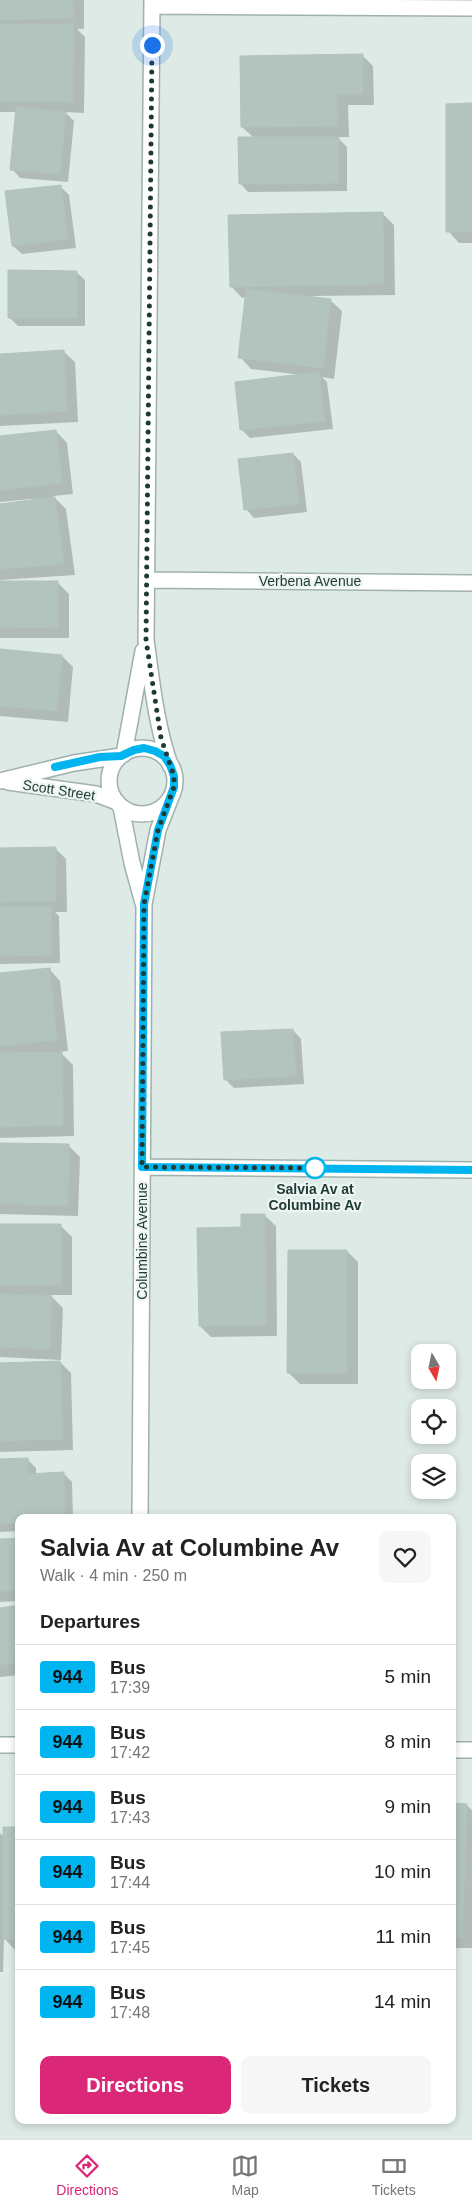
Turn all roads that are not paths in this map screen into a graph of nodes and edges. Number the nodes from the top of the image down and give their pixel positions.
1 (152, 3) edge
2 (472, 8) edge
3 (147, 580) junction
4 (472, 583) edge
5 (146, 640) junction
6 (123, 755) junction
7 (170, 765) junction
8 (0, 781) edge
9 (171, 798) junction
10 (119, 805) junction
11 (144, 904) junction
12 (142, 1167) junction
13 (472, 1170) edge
14 (140, 1514) edge
15 (0, 1745) edge
16 (15, 1745) edge
17 (456, 1750) edge
18 (472, 1750) edge

1 - 2 street
1 - 3 street
3 - 4 street, Verbena Avenue
3 - 5 street
5 - 6 street
5 - 7 street
6 - 7 street
6 - 8 street, Scott Street
6 - 10 street
7 - 9 street
8 - 10 street, Scott Street
9 - 10 street
9 - 11 street, Columbine Avenue
10 - 11 street, Columbine Avenue
11 - 12 street, Columbine Avenue
12 - 13 street
12 - 14 street, Columbine Avenue
15 - 16 street
17 - 18 street

